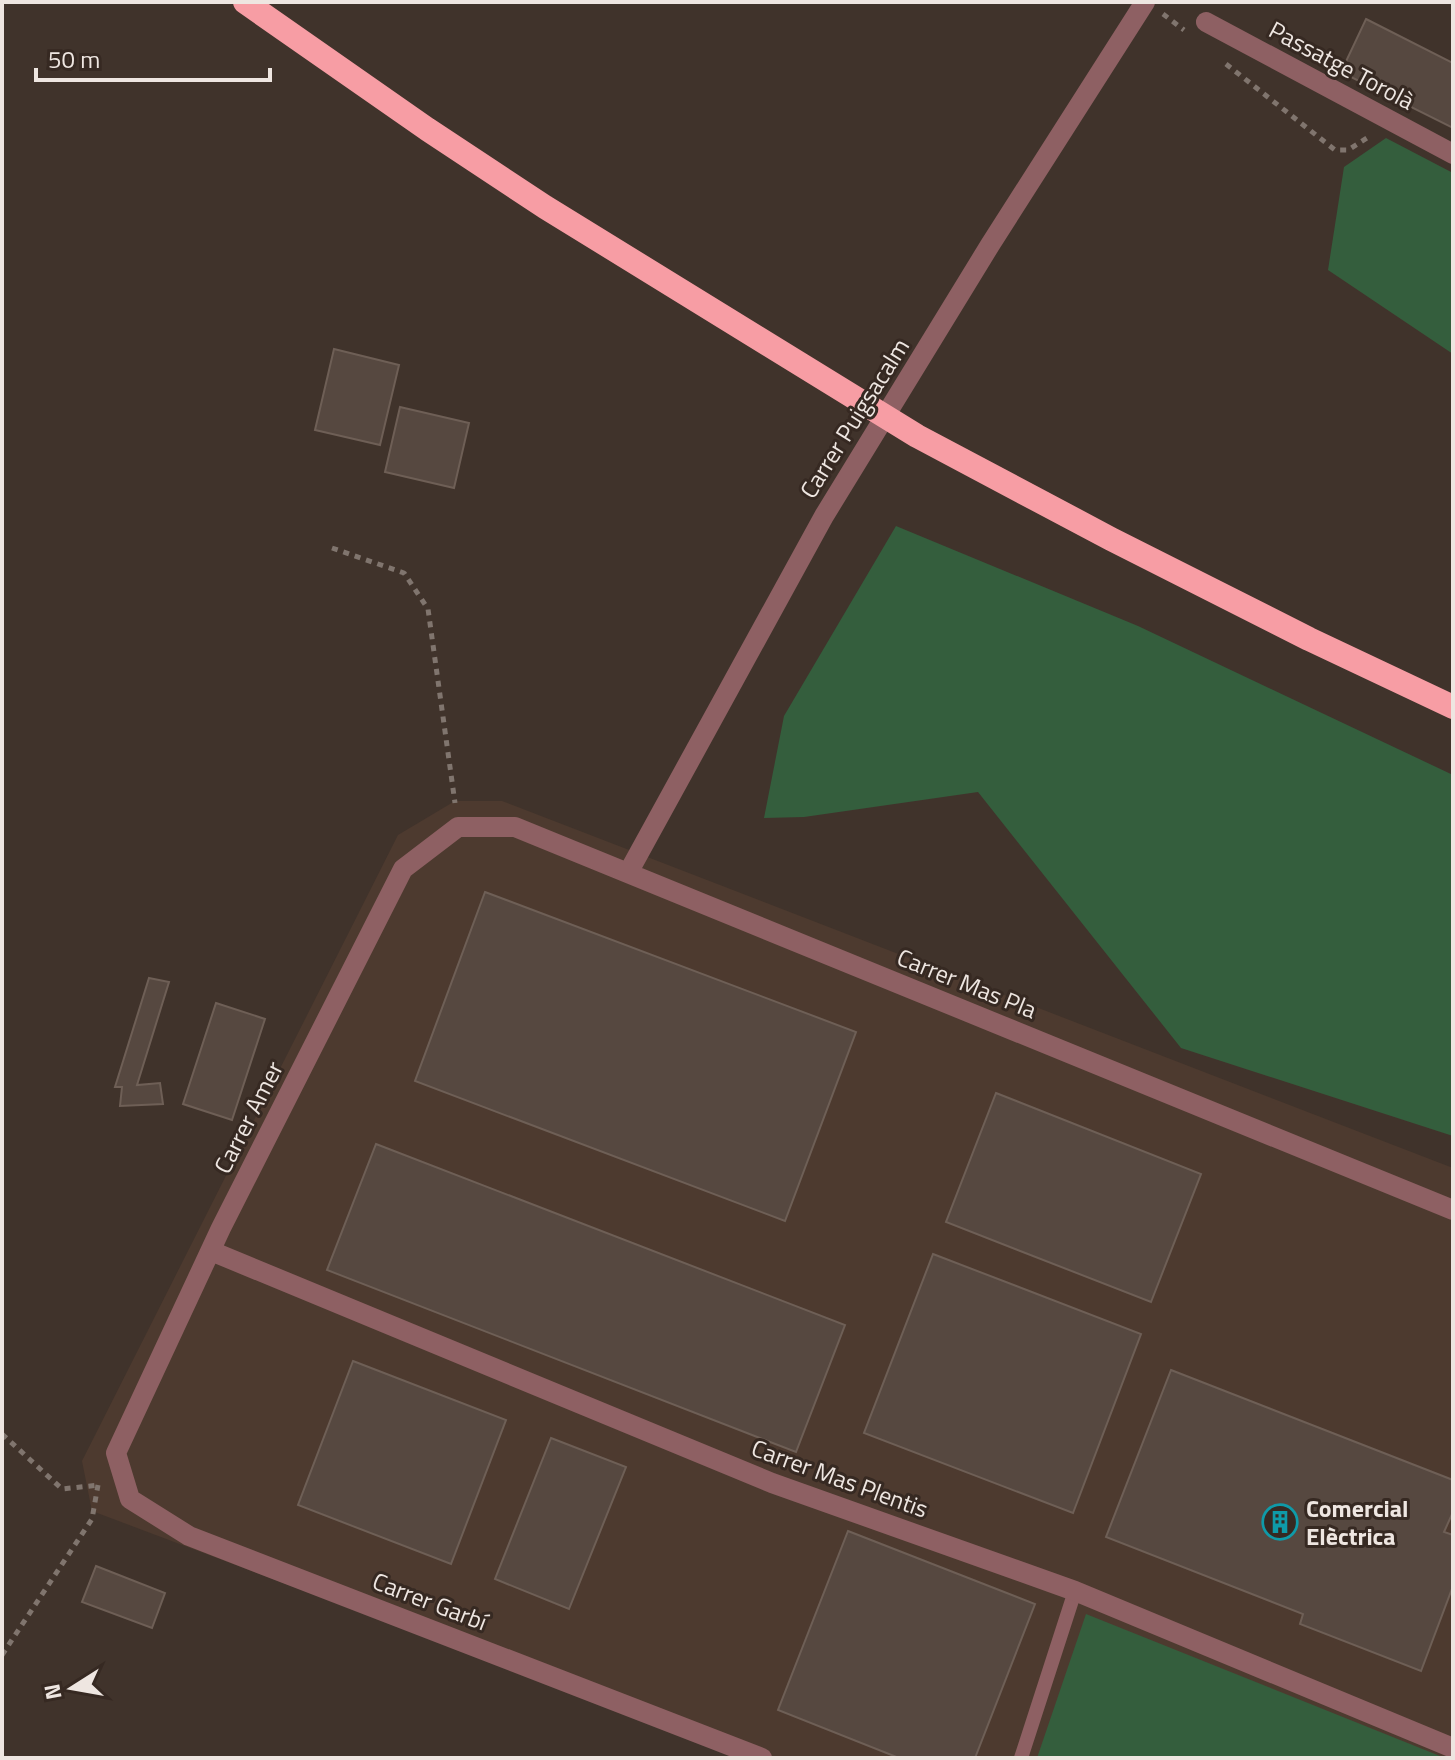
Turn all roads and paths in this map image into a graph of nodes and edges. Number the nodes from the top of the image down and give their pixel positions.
1 (245, 2) edge
2 (1145, 2) edge
3 (1206, 22) dead end
4 (1453, 154) edge
5 (332, 548) dead end
6 (1453, 707) edge
7 (458, 827) junction
8 (628, 873) junction
9 (1453, 1210) edge
10 (211, 1251) junction
11 (2, 1434) edge
12 (116, 1453) joint
13 (126, 1483) junction
14 (98, 1485) junction
15 (1075, 1591) junction
16 (2, 1655) edge
17 (1453, 1748) edge
18 (762, 1758) edge
19 (1021, 1758) edge

1 - 6 highway
2 - 8 street, Carrer Puigsacalm
3 - 4 street, Passatge Torolà
5 - 7 path
7 - 8 street, Carrer Mas Pla
7 - 10 street, Carrer Amer
8 - 9 street, Carrer Mas Pla
10 - 12 street, Carrer Amer
10 - 15 street, Carrer Mas Plentis
11 - 14 path
12 - 13 street, Carrer Garbí
13 - 14 path
13 - 18 street, Carrer Garbí
14 - 16 path
15 - 17 street, Carrer Mas Plentis
15 - 19 lane

